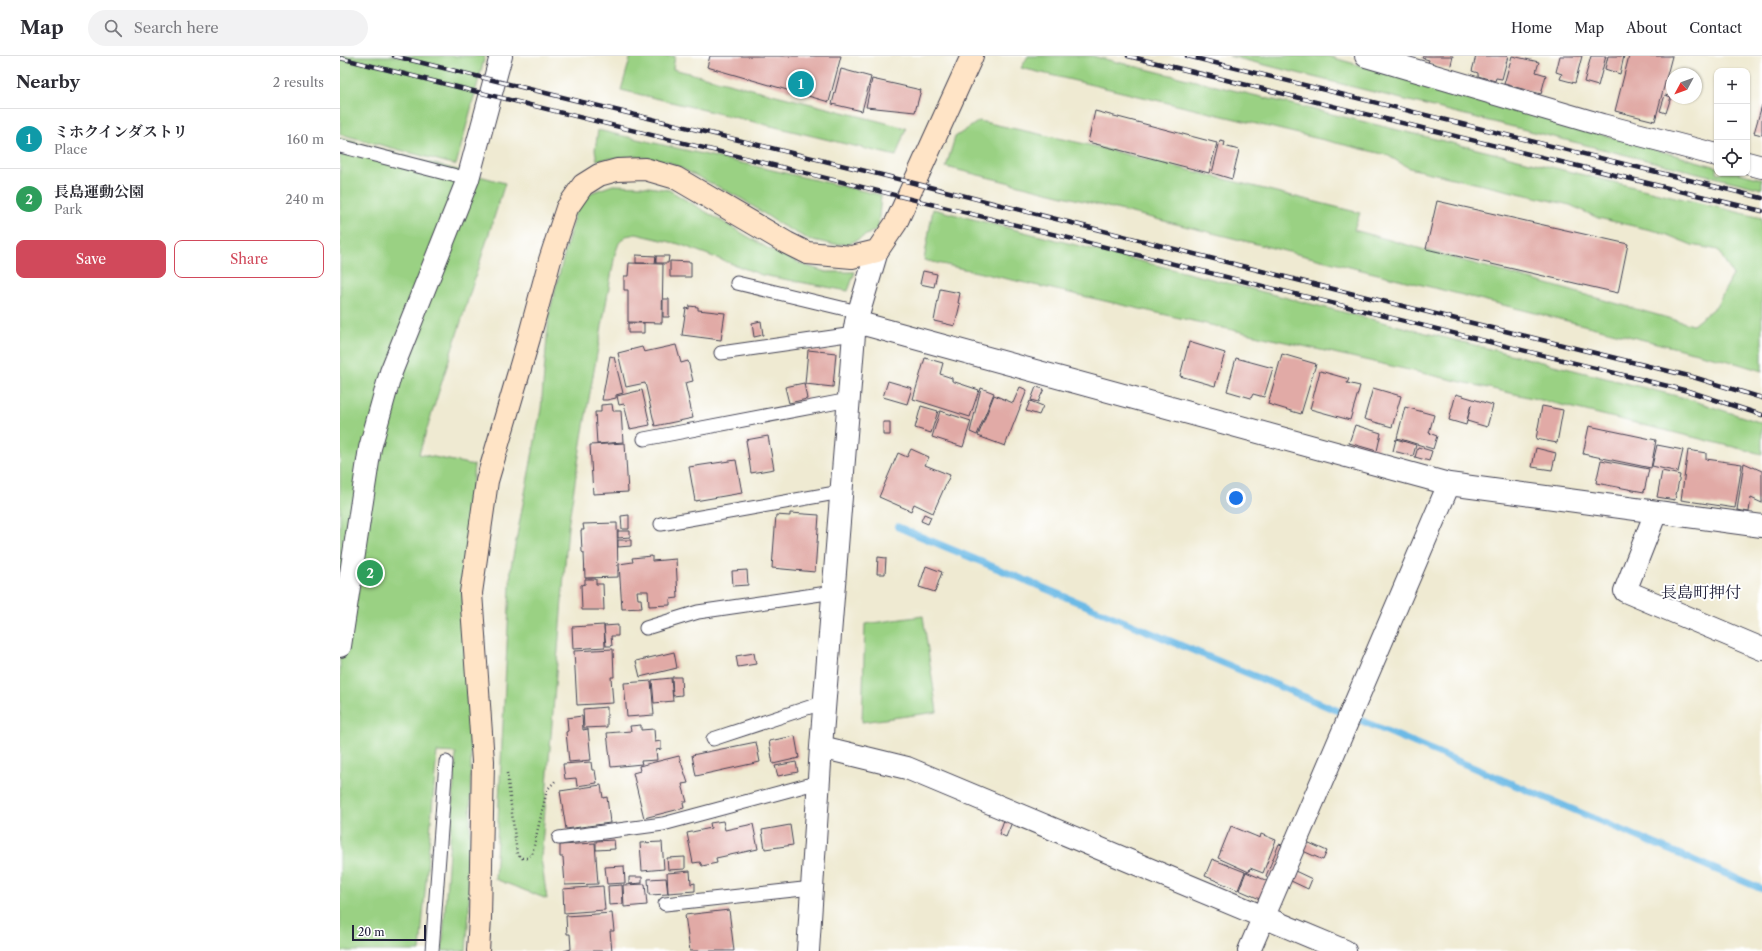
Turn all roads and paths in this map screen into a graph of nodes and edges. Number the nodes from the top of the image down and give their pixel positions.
1 (501, 56) edge
2 (972, 56) edge
3 (1366, 56) edge
4 (340, 146) edge
5 (1714, 154) edge
6 (1750, 164) edge
7 (1762, 167) edge
8 (468, 179) junction
9 (877, 251) junction
10 (737, 283) dead end
11 (856, 323) junction
12 (721, 353) dead end
13 (849, 400) junction
14 (644, 439) dead end
15 (1449, 484) junction
16 (842, 492) junction
17 (1656, 512) junction
18 (661, 524) dead end
19 (1762, 526) edge
20 (834, 592) junction
21 (646, 628) dead end
22 (340, 646) edge
23 (1762, 648) edge
24 (825, 702) junction
25 (713, 739) dead end
26 (821, 747) junction
27 (483, 761) junction
28 (446, 762) dead end
29 (557, 779) dead end
30 (819, 782) junction
31 (559, 838) dead end
32 (812, 888) junction
33 (664, 904) dead end
34 (1263, 917) junction
35 (432, 951) edge
36 (478, 951) edge
37 (808, 951) edge
38 (1249, 951) edge
39 (1345, 951) edge

1 - 8 street
2 - 9 street
3 - 5 street
4 - 8 lane
6 - 7 street
8 - 22 street
9 - 11 street
9 - 27 street
10 - 11 lane
11 - 12 lane
11 - 13 street
11 - 15 street
13 - 14 lane
13 - 16 street
15 - 17 street
15 - 34 street
16 - 18 lane
16 - 20 street
17 - 19 street
17 - 23 street
20 - 21 lane
20 - 24 street
24 - 25 lane
24 - 26 street
26 - 30 street
26 - 34 street
27 - 29 path
27 - 36 street
28 - 35 lane
30 - 31 lane
30 - 32 street
32 - 33 lane
32 - 37 street
34 - 38 street
34 - 39 street

